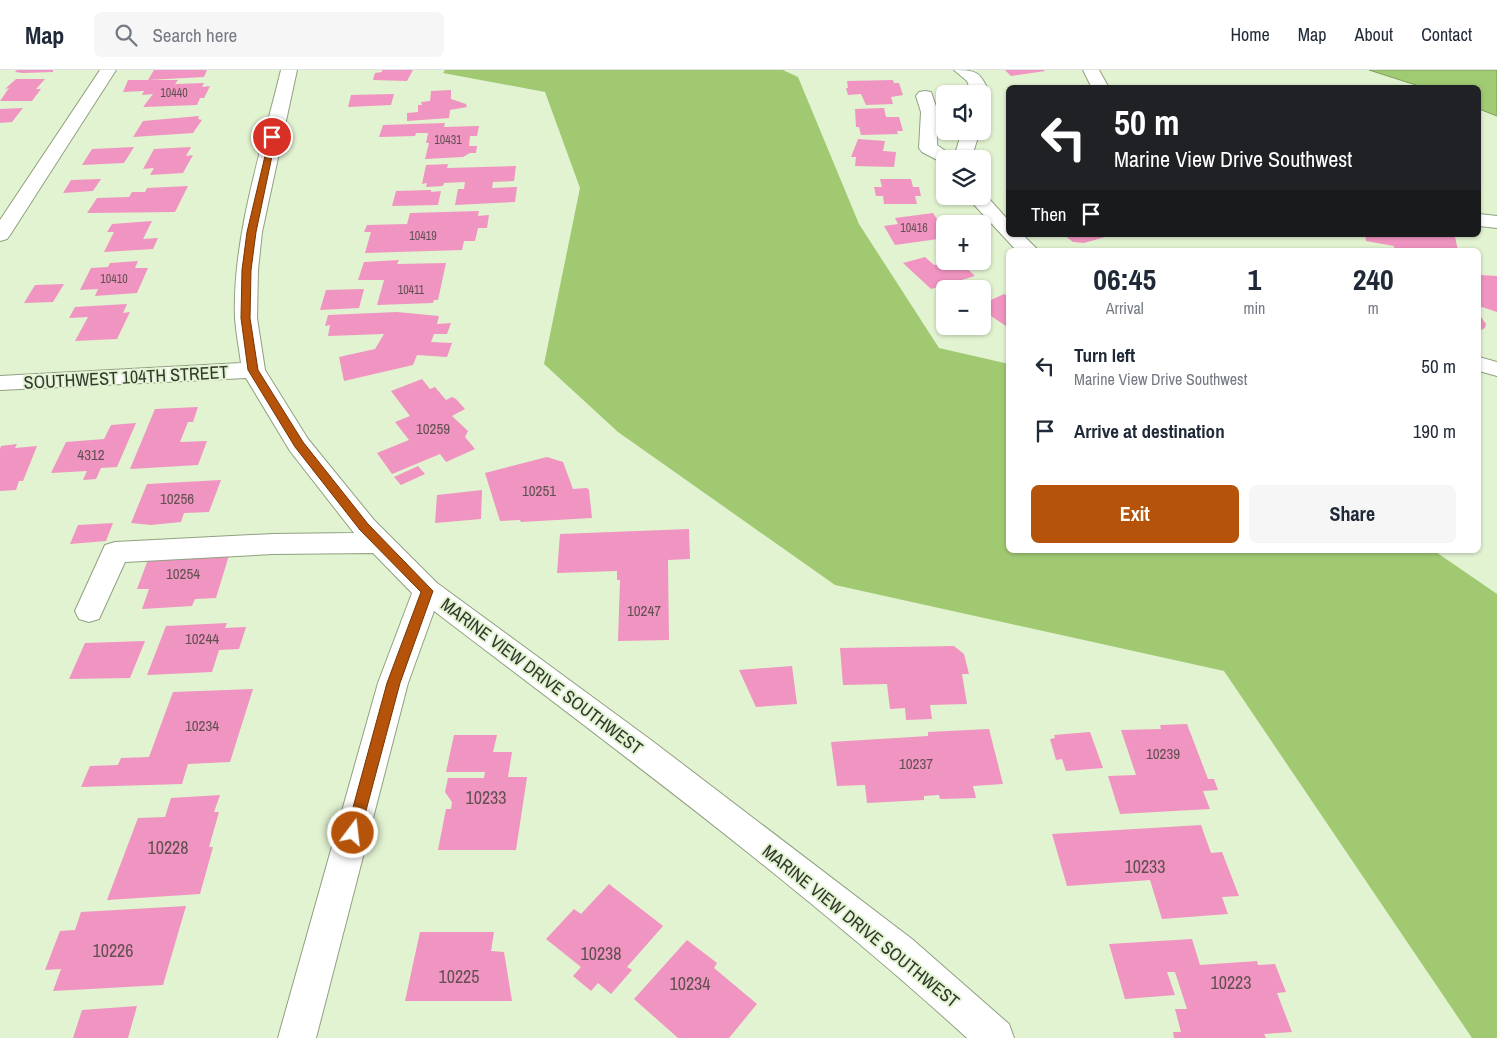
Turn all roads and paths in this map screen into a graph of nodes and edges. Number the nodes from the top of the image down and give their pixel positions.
1 (108, 70) edge
2 (289, 70) edge
3 (962, 70) edge
4 (1091, 70) edge
5 (977, 85) edge
6 (1099, 85) edge
7 (925, 96) dead end
8 (936, 153) edge
9 (984, 205) edge
10 (1481, 220) edge
11 (1497, 222) edge
12 (1006, 230) edge
13 (0, 235) edge
14 (1013, 237) edge
15 (1026, 248) edge
16 (1481, 365) edge
17 (1497, 369) edge
18 (253, 370) junction
19 (0, 383) edge
20 (380, 543) junction
21 (428, 591) junction
22 (89, 611) dead end
23 (297, 1038) edge
24 (995, 1038) edge

1 - 13 street
2 - 18 street, MARINE VIEW DRIVE SOUTHWEST
3 - 5 street
4 - 6 street
7 - 8 street
9 - 12 street
10 - 11 street
14 - 15 street
16 - 17 street
18 - 19 street, SOUTHWEST 104TH STREET
18 - 20 street, MARINE VIEW DRIVE SOUTHWEST
20 - 21 street, MARINE VIEW DRIVE SOUTHWEST
20 - 22 street
21 - 23 street
21 - 24 street, MARINE VIEW DRIVE SOUTHWEST

